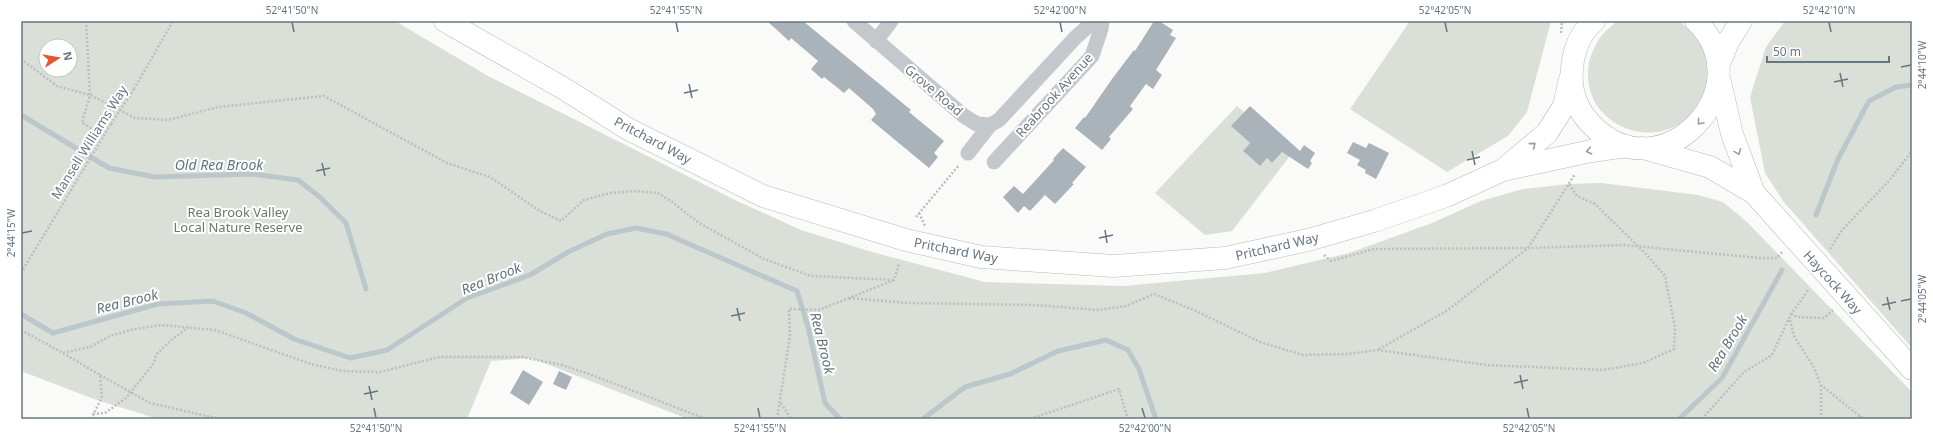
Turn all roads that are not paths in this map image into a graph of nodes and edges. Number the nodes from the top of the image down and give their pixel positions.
1 (445, 21) edge
2 (854, 21) edge
3 (891, 21) edge
4 (1094, 21) edge
5 (1102, 21) edge
6 (1594, 21) edge
7 (1696, 21) edge
8 (1741, 21) edge
9 (1566, 29) edge
10 (876, 41) junction
11 (1572, 67) junction
12 (1718, 70) junction
13 (990, 125) junction
14 (1635, 147) junction
15 (968, 153) road end
16 (994, 162) dead end
17 (1503, 170) junction
18 (1754, 193) junction
19 (1912, 369) edge

1 - 17 main road, Pritchard Way
2 - 10 street, Grove Road
3 - 10 street
4 - 13 street, Reabrook Avenue
5 - 16 street, Reabrook Avenue
6 - 11 main road
7 - 12 main road, Haycock Way
8 - 12 main road
9 - 11 main road
10 - 13 street, Grove Road
11 - 14 main road
17 -> 11 main road, Pritchard Way
12 -> 14 main road, Pritchard Way
12 -> 18 main road, Haycock Way
13 - 15 street
14 -> 17 main road, Pritchard Way
14 - 18 main road, Haycock Way
18 - 19 main road, Haycock Way

